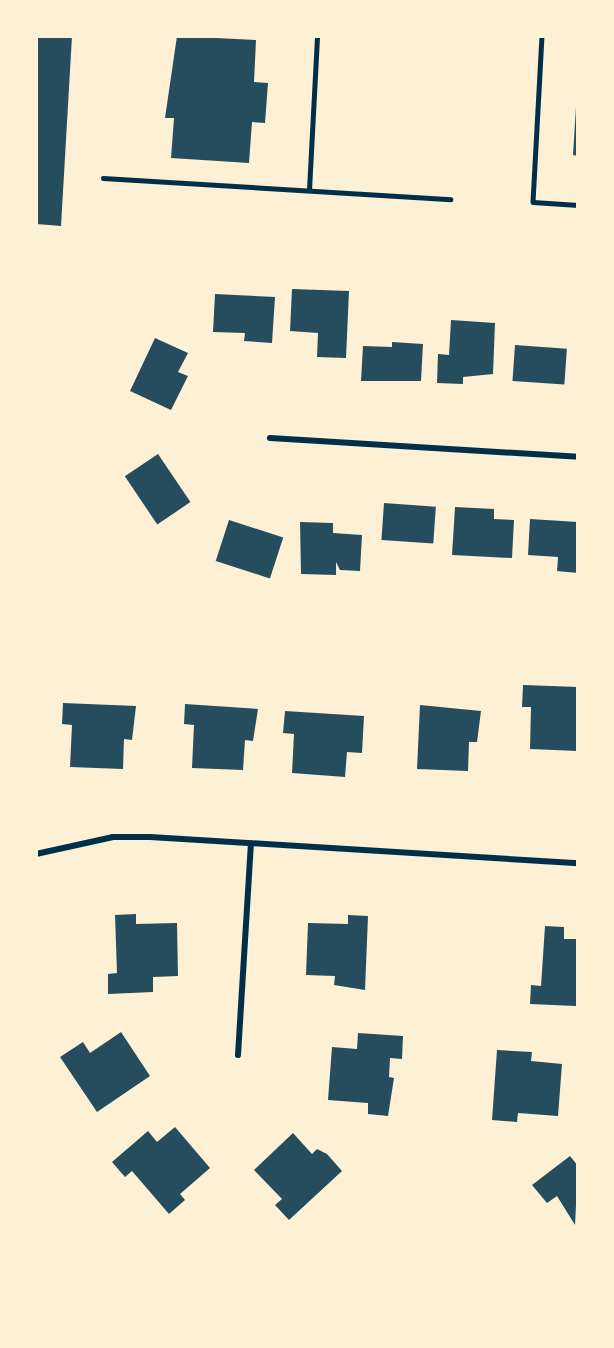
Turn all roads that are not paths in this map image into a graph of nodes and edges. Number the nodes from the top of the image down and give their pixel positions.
1 (317, 36) edge
2 (543, 36) edge
3 (103, 177) dead end
4 (309, 190) junction
5 (450, 199) dead end
6 (578, 205) edge
7 (270, 438) dead end
8 (578, 457) edge
9 (250, 843) junction
10 (36, 854) edge
11 (578, 862) edge
12 (238, 1055) dead end

1 - 4 lane
2 - 6 lane
3 - 4 lane
4 - 5 lane
7 - 8 street
9 - 10 street
9 - 11 street
9 - 12 street

